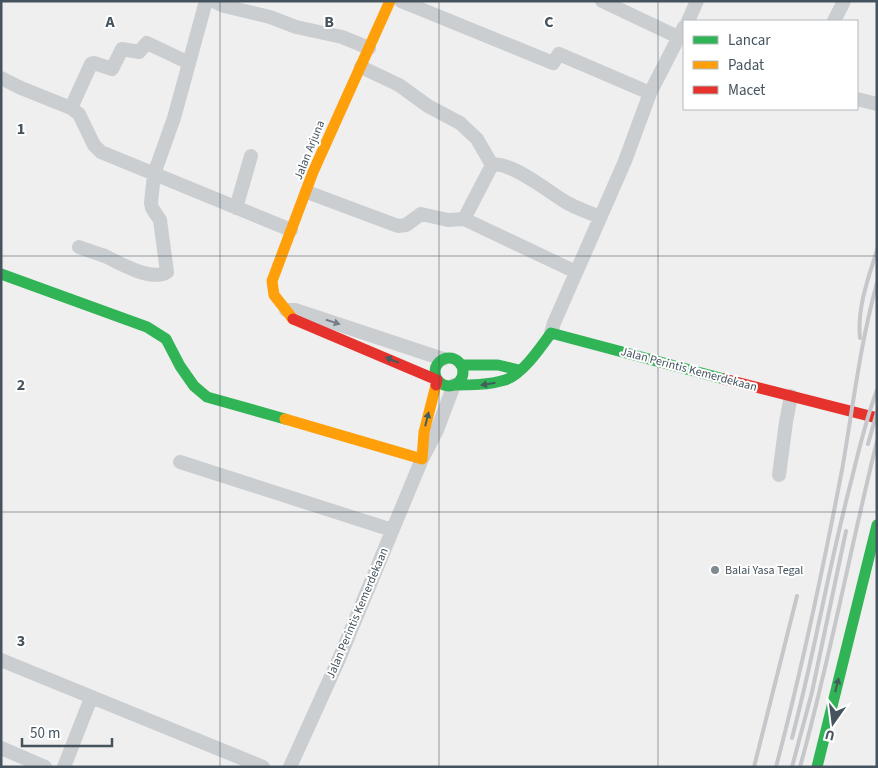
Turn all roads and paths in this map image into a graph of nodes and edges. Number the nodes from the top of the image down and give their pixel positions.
1 (206, 1) edge
2 (213, 1) edge
3 (390, 1) edge
4 (401, 1) edge
5 (602, 1) edge
6 (697, 1) edge
7 (844, 1) edge
8 (689, 20) edge
9 (834, 20) edge
10 (683, 24) edge
11 (683, 32) edge
12 (369, 48) junction
13 (189, 63) junction
14 (360, 66) junction
15 (1, 78) edge
16 (650, 93) junction
17 (858, 99) edge
18 (876, 100) edge
19 (72, 108) junction
20 (251, 156) dead end
21 (492, 165) junction
22 (154, 174) junction
23 (307, 192) junction
24 (236, 208) junction
25 (600, 217) junction
26 (464, 219) junction
27 (291, 230) junction
28 (79, 247) dead end
29 (576, 272) junction
30 (1, 274) edge
31 (286, 310) junction
32 (552, 332) junction
33 (443, 359) junction
34 (461, 365) junction
35 (519, 370) junction
36 (437, 380) junction
37 (454, 385) junction
38 (791, 396) junction
39 (877, 418) edge
40 (422, 459) junction
41 (180, 462) dead end
42 (779, 474) dead end
43 (877, 525) edge
44 (392, 530) junction
45 (1, 660) edge
46 (91, 698) junction
47 (1, 748) edge
48 (45, 767) edge
49 (64, 767) edge
50 (264, 767) edge
51 (290, 767) edge
52 (817, 767) edge

1 - 13 street
2 - 12 street
3 - 12 street, Jalan Arjuna
4 - 16 street
5 - 10 street
6 - 8 street
7 - 9 street
11 - 16 street
12 - 14 street, Jalan Arjuna
13 - 19 street
13 - 22 street
14 - 21 street
14 - 23 street, Jalan Arjuna
15 - 19 street
16 - 25 street
17 - 18 street
19 - 22 street
20 - 24 street
21 - 25 street
21 - 26 street
22 - 24 street
22 - 28 street
23 - 26 street
23 - 27 street, Jalan Arjuna
24 - 27 street
25 - 29 street
26 - 29 street
27 - 31 street, Jalan Arjuna
29 - 32 street
30 - 40 street
31 -> 33 street
36 -> 31 street
32 - 35 street
32 - 38 street, Jalan Perintis Kemerdekaan
33 - 34 street
33 - 36 street, Jalan Perintis Kemerdekaan
34 - 35 street
34 - 37 street, Jalan Perintis Kemerdekaan
35 -> 37 street
36 - 37 street
40 -> 36 street, Jalan Perintis Kemerdekaan
37 - 40 street, Jalan Perintis Kemerdekaan
38 - 39 street, Jalan Perintis Kemerdekaan
38 - 42 street
40 - 44 street, Jalan Perintis Kemerdekaan
41 - 44 street
52 -> 43 street
44 - 51 street, Jalan Perintis Kemerdekaan
45 - 46 street
46 - 49 street
46 - 50 street
47 - 48 street

